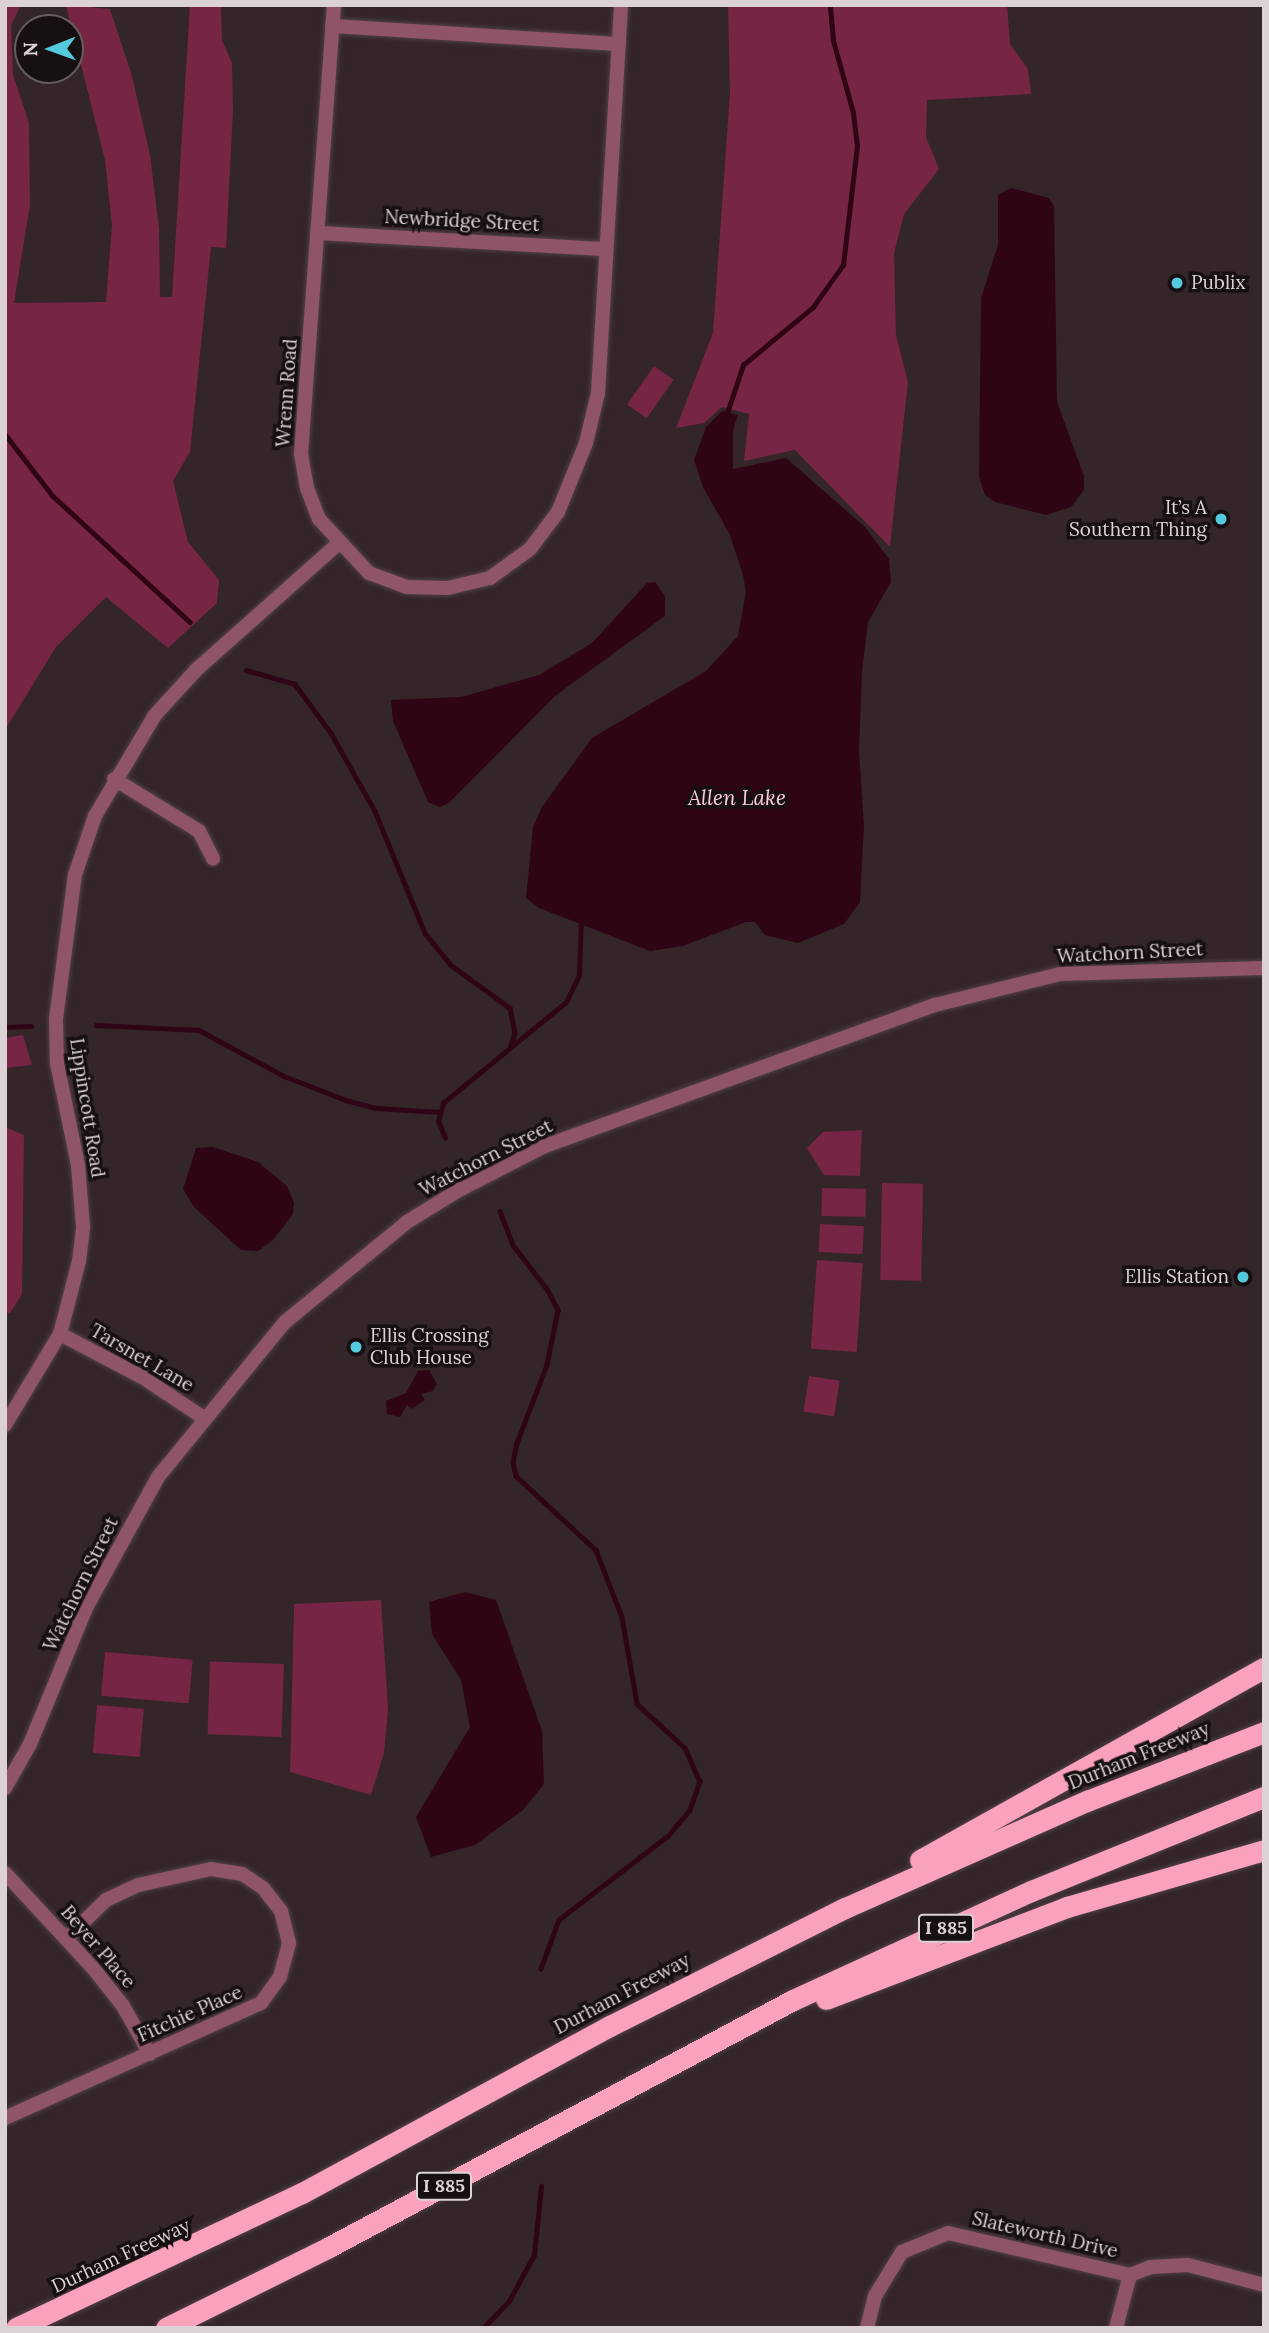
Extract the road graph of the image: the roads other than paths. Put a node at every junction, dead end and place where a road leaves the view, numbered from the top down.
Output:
1 (334, 5) edge
2 (621, 5) edge
3 (332, 26) junction
4 (618, 44) junction
5 (317, 233) junction
6 (605, 248) junction
7 (338, 544) junction
8 (114, 779) junction
9 (213, 859) dead end
10 (1264, 968) edge
11 (60, 1334) junction
12 (204, 1418) junction
13 (5, 1425) edge
14 (1264, 1668) edge
15 (1264, 1732) edge
16 (5, 1788) edge
17 (1264, 1797) edge
18 (1264, 1850) edge
19 (5, 1873) edge
20 (67, 1938) junction
21 (767, 1945) junction
22 (150, 2053) junction
23 (638, 2079) junction
24 (5, 2118) edge
25 (1130, 2275) junction
26 (1264, 2285) edge
27 (16, 2328) edge
28 (166, 2328) edge
29 (867, 2328) edge
30 (1116, 2328) edge

1 - 3 street, Wrenn Road
2 - 4 street, Wrenn Road
3 - 4 street
3 - 5 street, Wrenn Road
4 - 6 street, Wrenn Road
5 - 6 street, Newbridge Street
5 - 7 street, Wrenn Road
6 - 7 street, Wrenn Road
7 - 8 street, Lippincott Road
8 - 9 street
8 - 11 street, Lippincott Road
10 - 12 street, Watchorn Street
11 - 12 street, Tarsnet Lane
11 - 13 street, Lippincott Road
12 - 16 street, Watchorn Street
14 - 21 highway
15 - 21 highway, Durham Freeway
17 - 23 highway, I 885
18 - 23 highway
19 - 20 street, Beyer Place
20 - 22 street, Beyer Place
20 - 22 street, Fitchie Place
21 - 27 highway, Durham Freeway
22 - 24 street, Fitchie Place
23 - 28 highway, I 885
25 - 26 street
25 - 29 street, Slateworth Drive
25 - 30 street, Slateworth Drive

